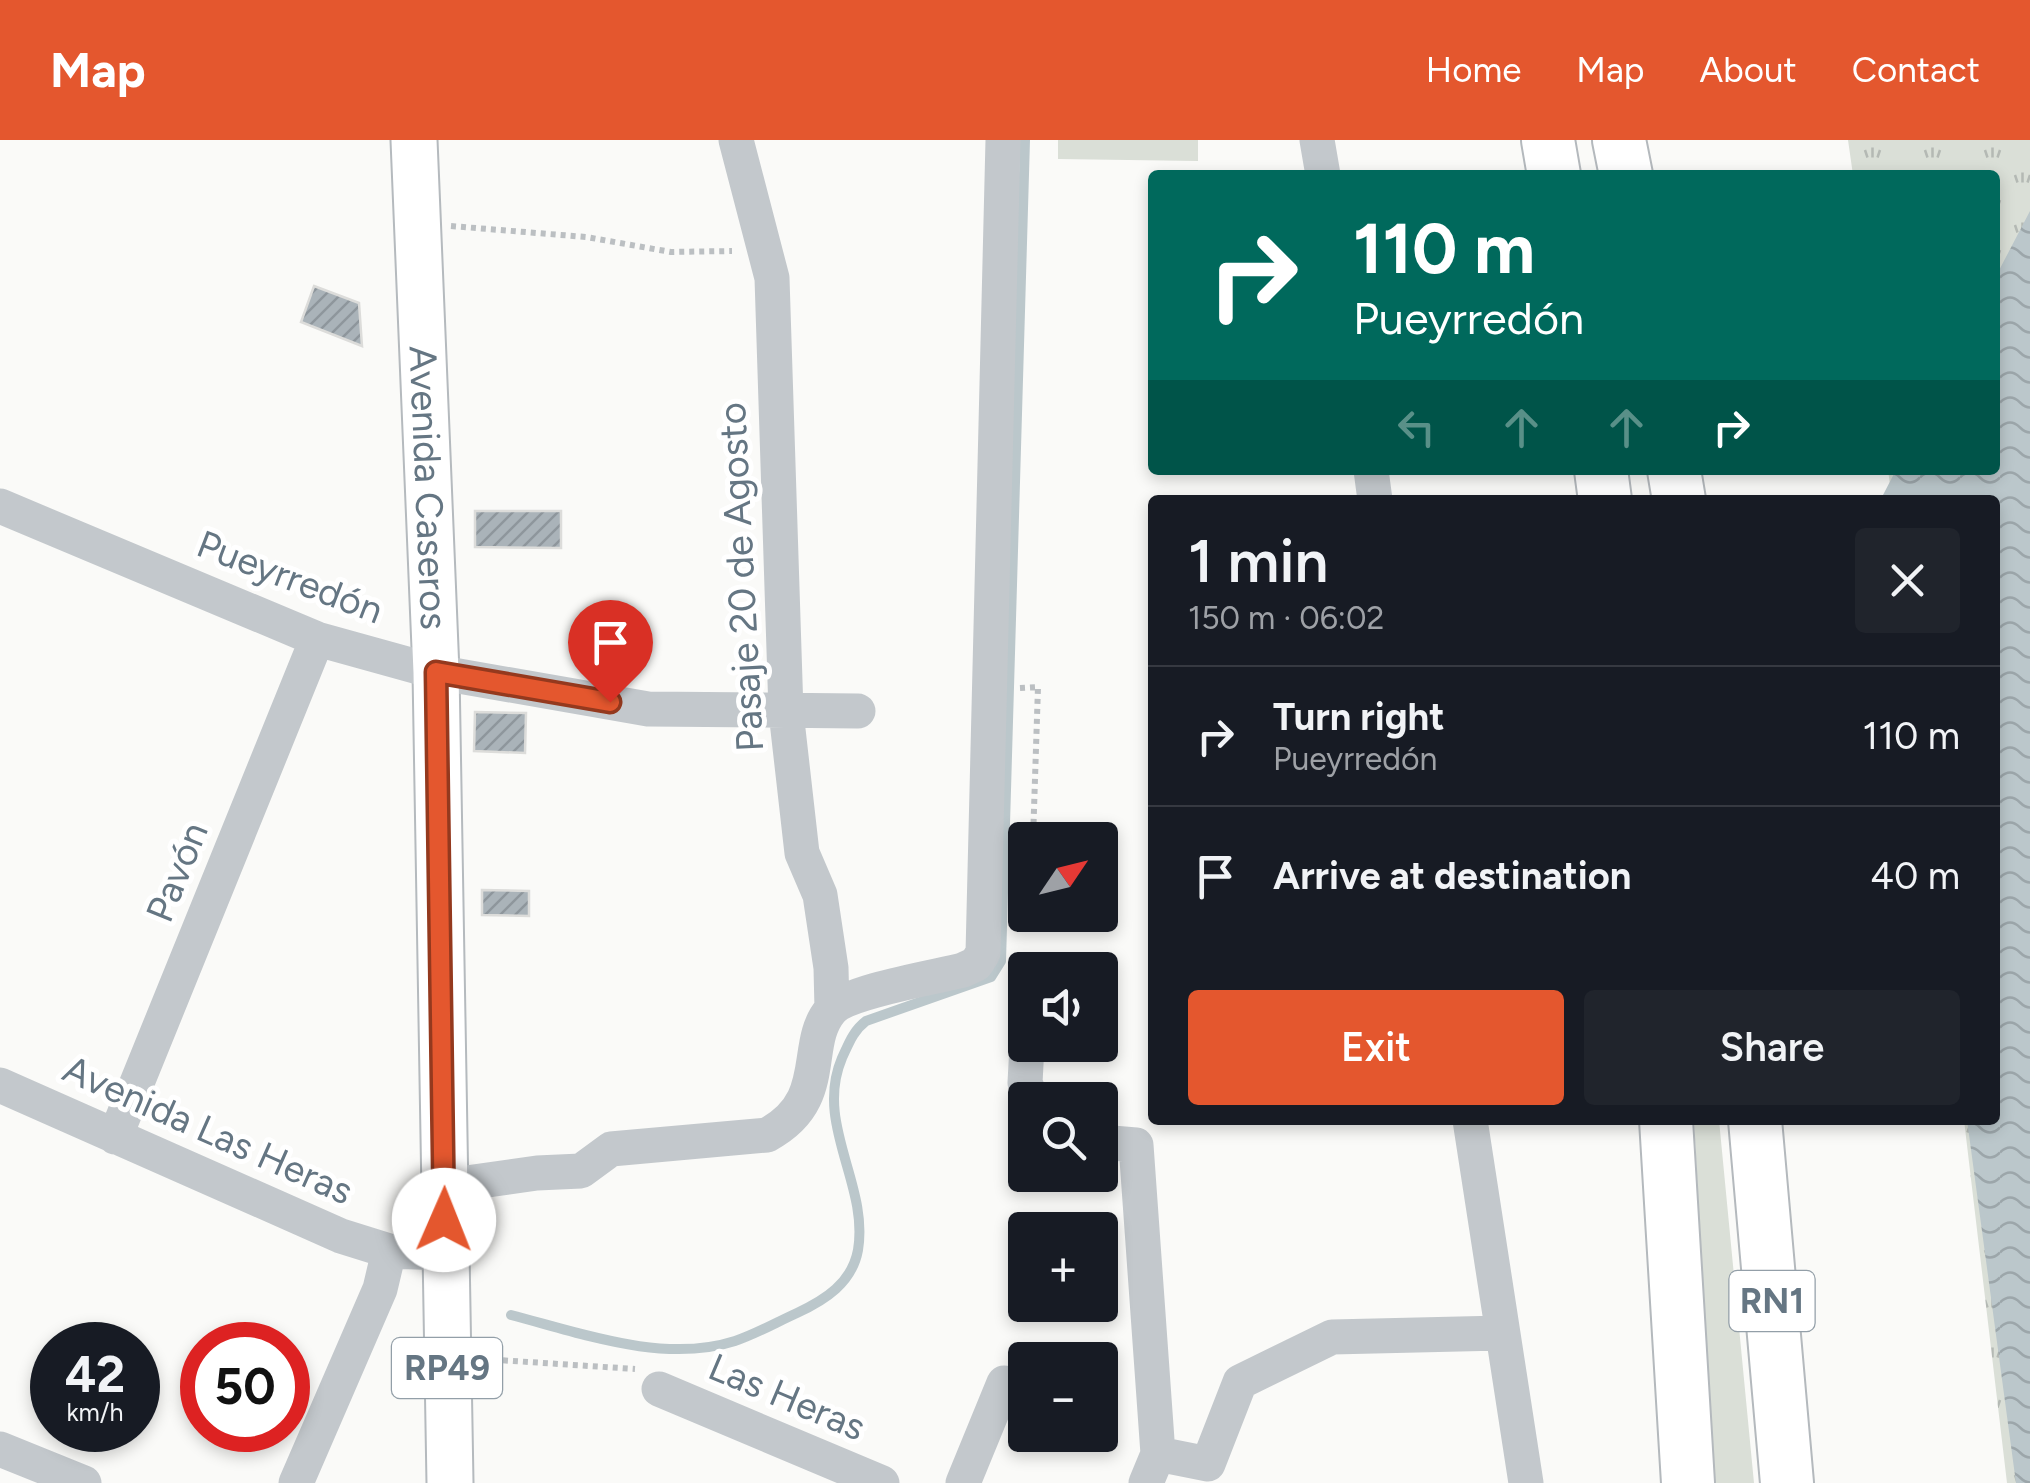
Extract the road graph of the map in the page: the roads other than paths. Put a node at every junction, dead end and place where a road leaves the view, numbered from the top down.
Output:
1 (414, 140) edge
2 (736, 140) edge
3 (1003, 140) edge
4 (1317, 140) edge
5 (1548, 140) edge
6 (1620, 140) edge
7 (1323, 170) edge
8 (1553, 170) edge
9 (1625, 170) edge
10 (0, 506) edge
11 (317, 640) junction
12 (436, 672) junction
13 (858, 711) dead end
14 (786, 712) junction
15 (832, 1009) junction
16 (0, 1086) edge
17 (1471, 1125) edge
18 (1666, 1125) edge
19 (1755, 1125) edge
20 (115, 1136) junction
21 (1118, 1144) edge
22 (446, 1186) junction
23 (390, 1251) junction
24 (443, 1253) junction
25 (1502, 1332) junction
26 (1004, 1383) dead end
27 (659, 1388) road end
28 (0, 1449) edge
29 (1152, 1469) edge
30 (84, 1483) edge
31 (296, 1483) edge
32 (450, 1483) edge
33 (882, 1483) edge
34 (963, 1483) edge
35 (1526, 1483) edge
36 (1688, 1483) edge
37 (1788, 1483) edge

1 - 12 main road, Avenida Caseros
2 - 14 street, Pasaje 20 de Agosto
3 - 15 street
4 - 7 street
5 - 8 highway
6 - 9 highway
10 - 11 street, Pueyrredón
11 - 12 street, Pueyrredón
11 - 20 street, Pavón
12 - 14 street, Pueyrredón
12 - 22 main road, Avenida Caseros
13 - 14 street, Pueyrredón
14 - 15 street, Pasaje 20 de Agosto
15 - 22 street
16 - 20 street, Avenida Las Heras
17 - 25 street
18 - 36 highway, RN1
19 - 37 highway, RN1
20 - 23 street, Avenida Las Heras
21 - 29 street
22 - 24 main road, Avenida Caseros
23 - 24 street, Avenida Las Heras
23 - 31 street
24 - 32 main road, RP49
25 - 29 street
25 - 35 street
26 - 34 street
27 - 33 street, Las Heras
28 - 30 street

